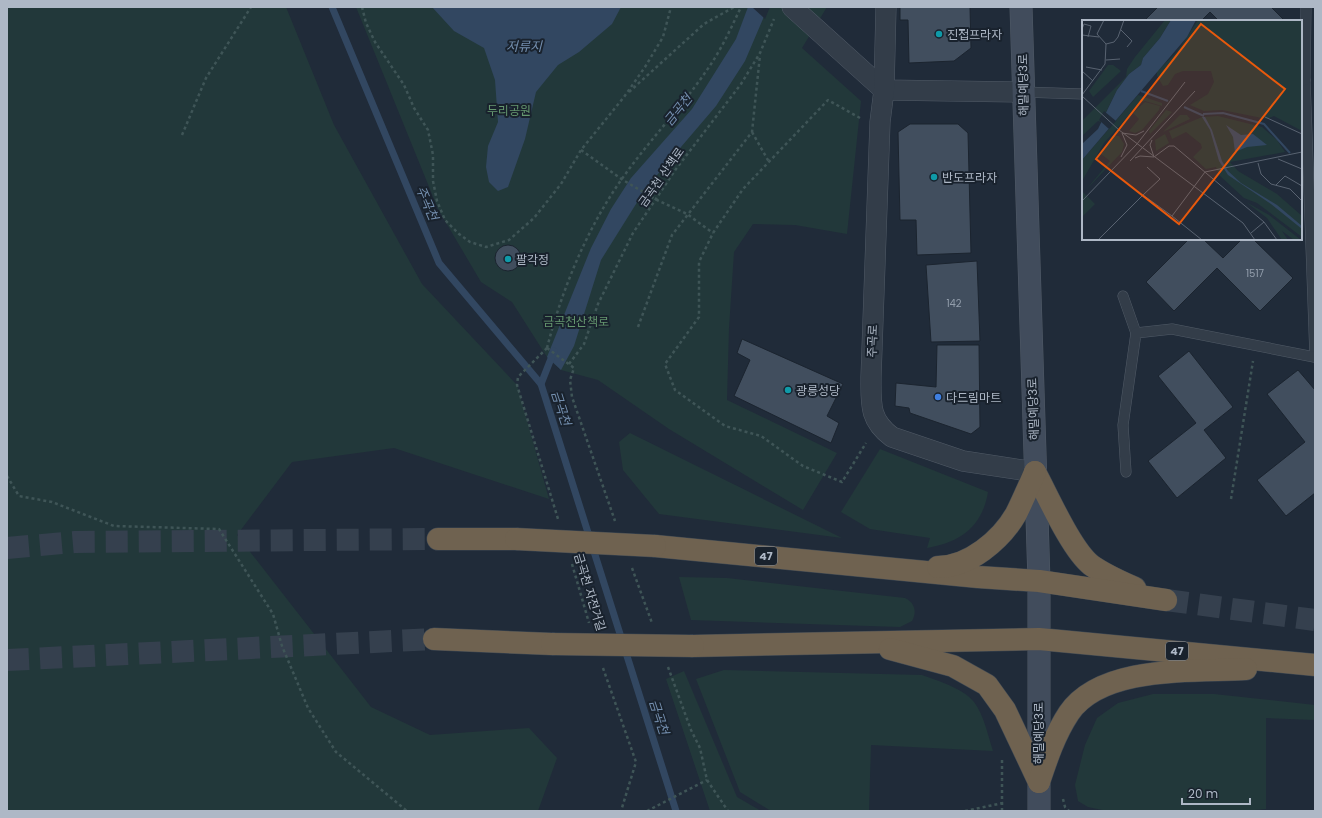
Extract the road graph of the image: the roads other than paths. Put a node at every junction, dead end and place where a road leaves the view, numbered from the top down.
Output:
1 (886, 7) edge
2 (1021, 7) edge
3 (1306, 7) edge
4 (784, 10) edge
5 (1303, 81) edge
6 (884, 90) junction
7 (1023, 92) junction
8 (1082, 94) edge
9 (1122, 296) dead end
10 (1136, 333) junction
11 (1314, 357) edge
12 (1035, 472) junction
13 (1126, 472) dead end
14 (438, 539) tunnel mouth
15 (877, 567) junction
16 (1039, 581) junction
17 (434, 639) tunnel mouth
18 (1039, 639) junction
19 (866, 642) junction
20 (1315, 666) edge
21 (1039, 782) junction
22 (1039, 811) edge

1 - 6 street, 주곡로
2 - 7 street, 해밀예당3로
3 - 5 lane
4 - 6 street
5 - 11 lane
6 - 7 street
6 - 12 street, 주곡로
7 - 8 lane
7 - 12 street, 해밀예당3로
9 - 10 lane
10 - 11 lane
10 - 13 lane
12 - 15 highway
12 - 16 street, 해밀예당3로
12 - 16 highway, 47
14 - 15 highway, 47, bridge
15 - 16 highway, 47
16 - 18 street, 해밀예당3로
17 - 19 highway, 47, bridge
18 - 19 highway, 47
18 - 20 highway, 47
18 - 21 street, 해밀예당3로
19 - 21 highway
20 - 21 highway
21 - 22 street, 해밀예당3로

